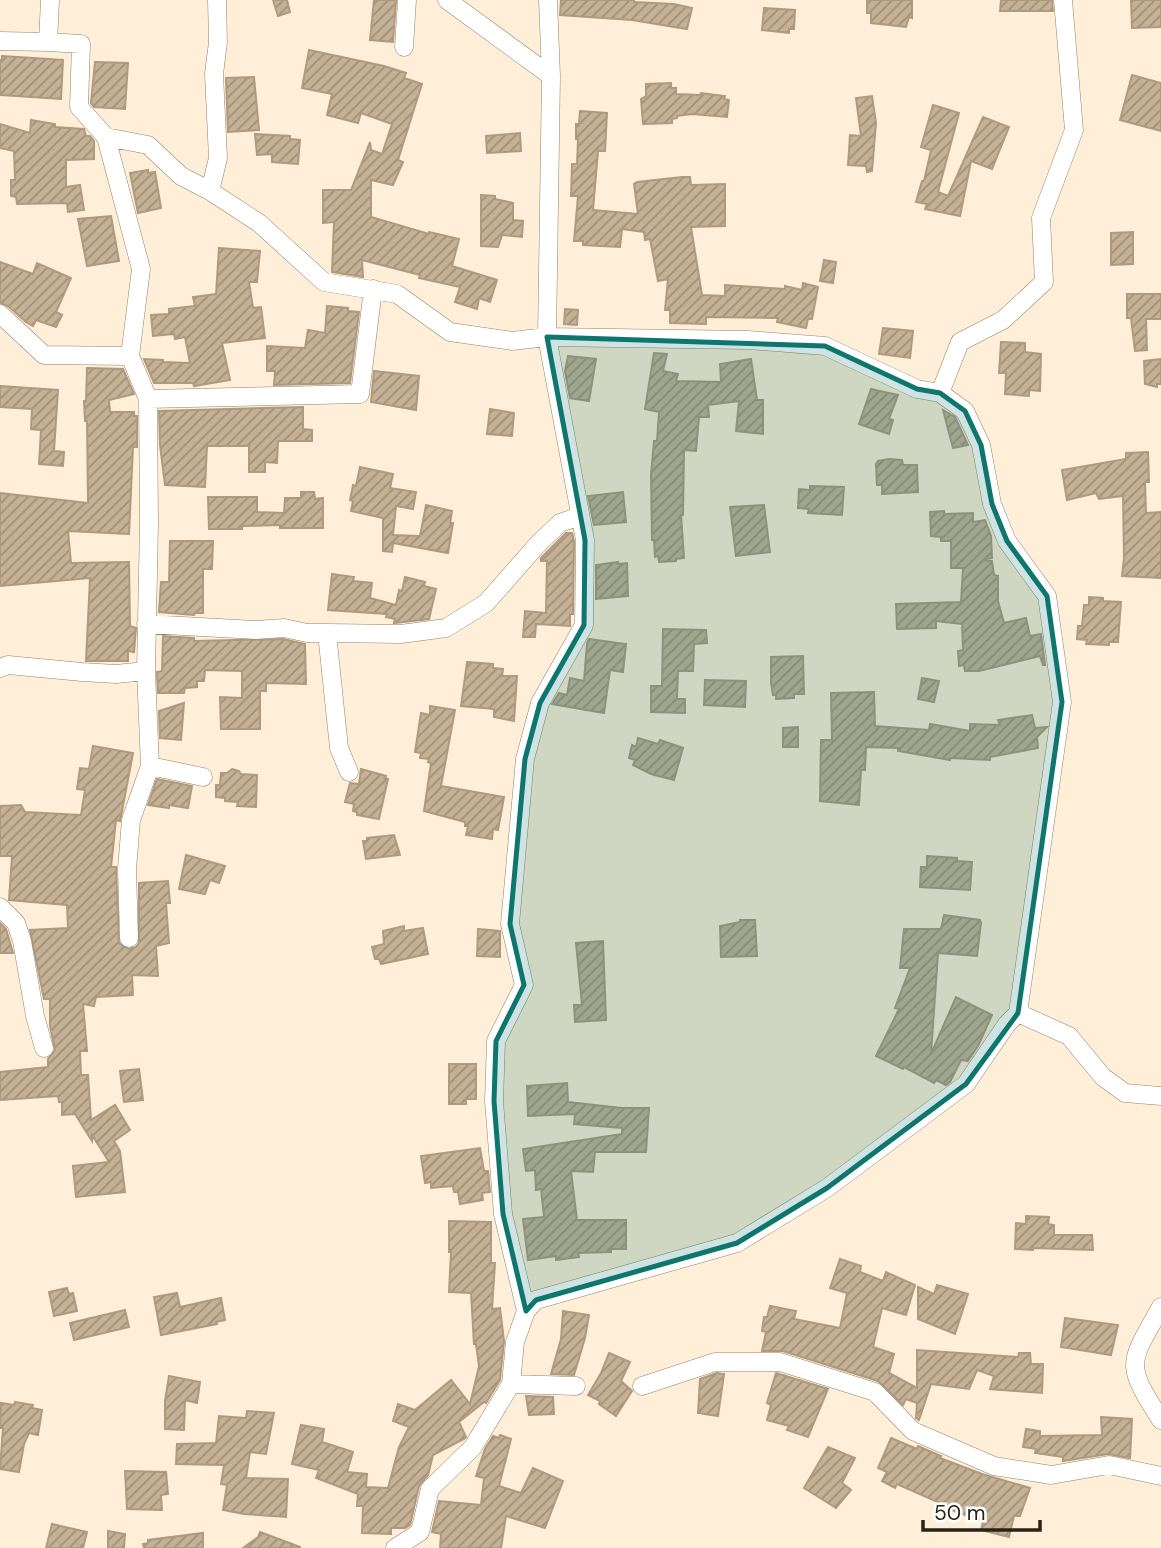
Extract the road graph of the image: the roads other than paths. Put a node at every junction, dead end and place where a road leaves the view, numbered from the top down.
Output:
1 (50, 0) edge
2 (216, 0) edge
3 (407, 0) edge
4 (447, 0) edge
5 (548, 0) edge
6 (1063, 0) edge
7 (0, 41) edge
8 (48, 42) junction
9 (404, 47) dead end
10 (551, 76) junction
11 (106, 137) junction
12 (210, 191) junction
13 (373, 289) junction
14 (0, 314) edge
15 (547, 337) junction
16 (130, 356) junction
17 (940, 393) junction
18 (148, 399) junction
19 (580, 516) junction
20 (146, 624) junction
21 (327, 633) junction
22 (0, 668) edge
23 (146, 671) junction
24 (150, 766) junction
25 (349, 772) dead end
26 (203, 777) dead end
27 (0, 907) edge
28 (129, 938) dead end
29 (1018, 1013) junction
30 (44, 1048) dead end
31 (1161, 1096) edge
32 (1161, 1307) edge
33 (526, 1311) junction
34 (511, 1384) junction
35 (576, 1386) dead end
36 (642, 1386) dead end
37 (1161, 1420) edge
38 (1161, 1476) edge
39 (395, 1548) edge

1 - 8 street
2 - 12 street
3 - 9 street
4 - 10 street
5 - 10 street
6 - 17 street
7 - 8 street
8 - 11 street
10 - 15 street
11 - 12 street
11 - 16 street
12 - 13 street
13 - 15 street
13 - 18 street
14 - 16 street
15 - 17 street
15 - 19 street
16 - 18 street
17 - 29 street
18 - 20 street
19 - 21 street
19 - 33 street
20 - 21 street
20 - 23 street
21 - 25 street
22 - 23 street
23 - 24 street
24 - 26 street
24 - 28 street
27 - 30 street
29 - 31 street
29 - 33 street
32 - 37 street
33 - 34 street
34 - 35 street
34 - 39 street
36 - 38 street

